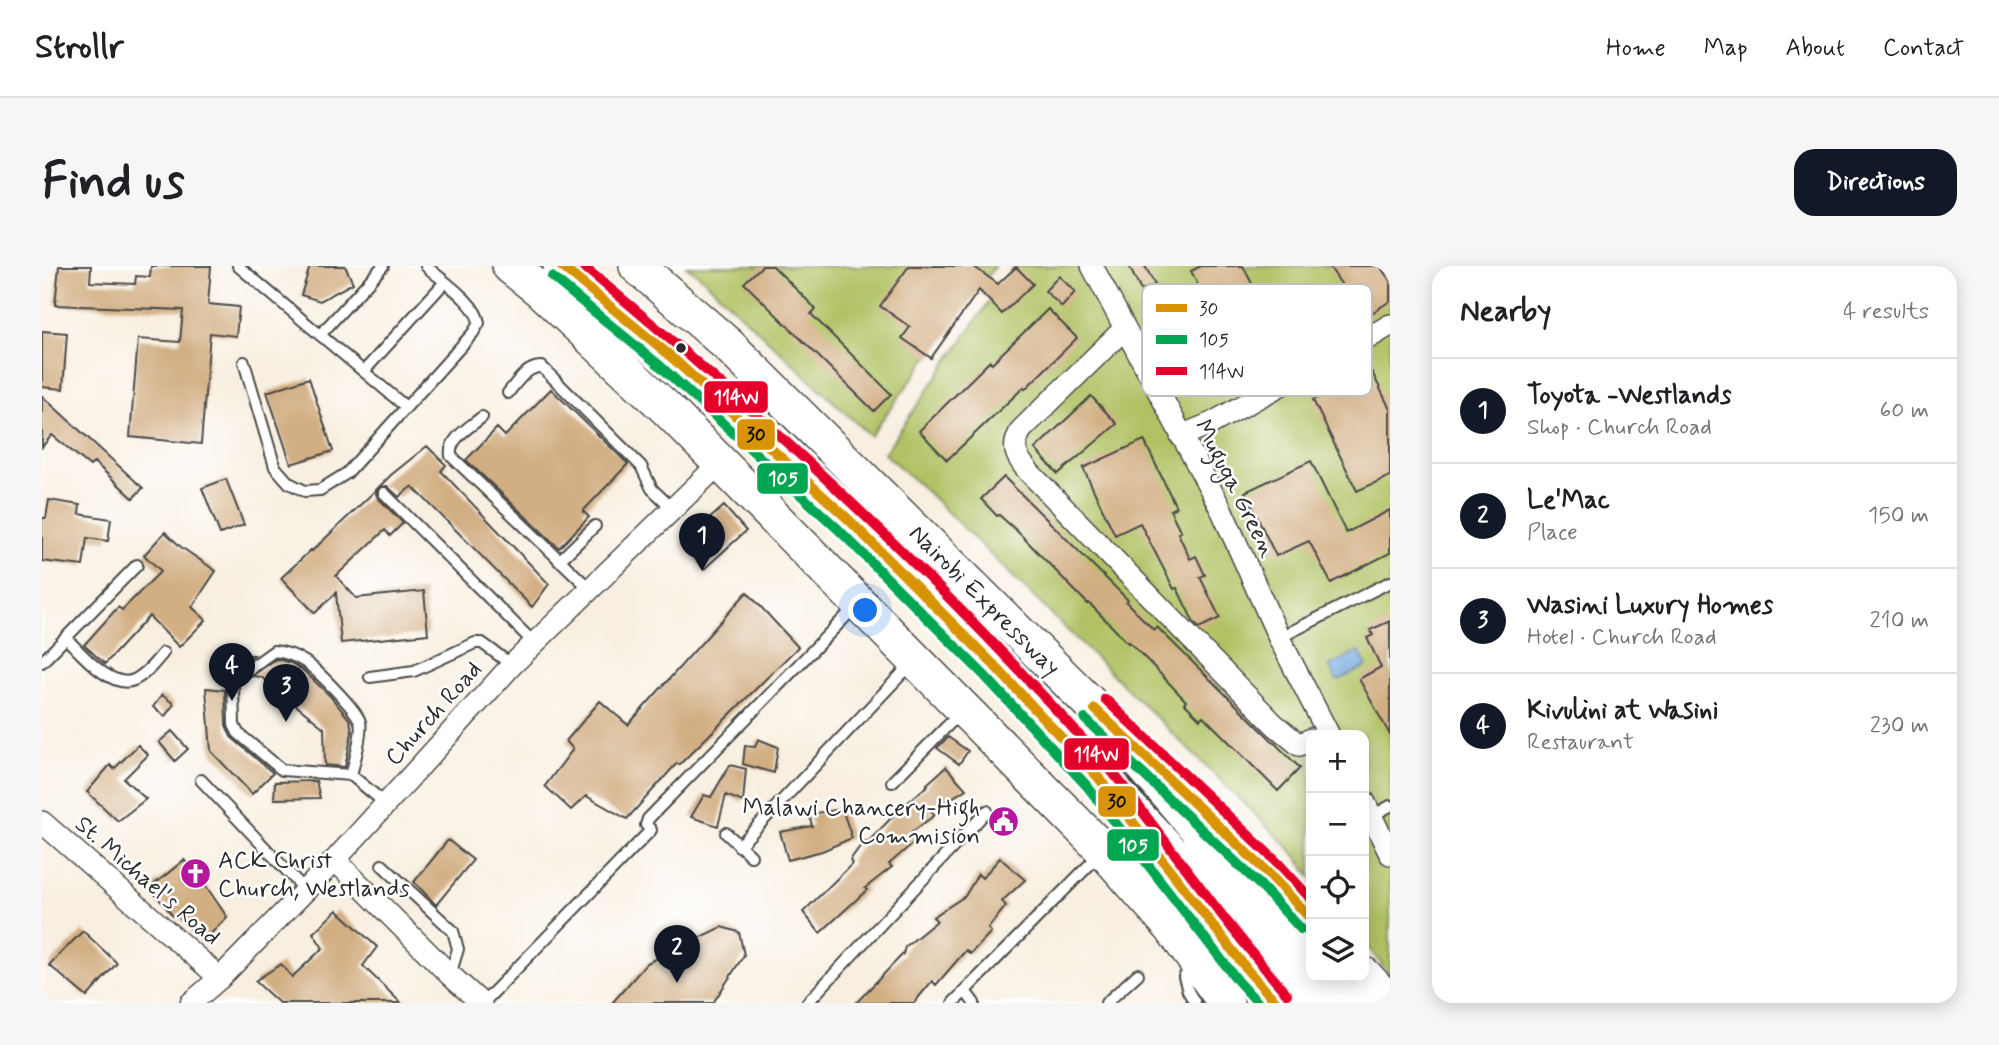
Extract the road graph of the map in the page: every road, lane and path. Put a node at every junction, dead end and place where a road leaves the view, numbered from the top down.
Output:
1 (238, 266) edge
2 (383, 266) edge
3 (426, 266) edge
4 (510, 266) edge
5 (561, 266) edge
6 (637, 266) edge
7 (1092, 266) edge
8 (444, 283) junction
9 (1390, 325) edge
10 (1124, 329) junction
11 (320, 335) junction
12 (1372, 336) edge
13 (244, 362) dead end
14 (1142, 363) edge
15 (364, 371) junction
16 (508, 393) dead end
17 (1160, 396) edge
18 (1261, 396) edge
19 (406, 407) junction
20 (482, 417) dead end
21 (1181, 436) junction
22 (719, 464) junction
23 (384, 493) dead end
24 (673, 509) junction
25 (594, 526) dead end
26 (559, 561) junction
27 (136, 565) dead end
28 (1390, 582) edge
29 (591, 590) junction
30 (859, 602) junction
31 (66, 638) junction
32 (1279, 638) junction
33 (534, 643) junction
34 (163, 653) dead end
35 (915, 659) junction
36 (42, 662) edge
37 (512, 665) junction
38 (370, 677) dead end
39 (964, 709) junction
40 (1106, 720) junction
41 (1320, 730) edge
42 (1306, 742) edge
43 (351, 775) junction
44 (1098, 777) junction
45 (201, 779) dead end
46 (892, 782) dead end
47 (386, 804) junction
48 (1375, 808) edge
49 (987, 811) dead end
50 (42, 822) edge
51 (726, 833) dead end
52 (739, 846) junction
53 (1103, 850) junction
54 (1390, 853) edge
55 (751, 856) dead end
56 (335, 860) junction
57 (382, 865) dead end
58 (305, 890) junction
59 (1306, 914) edge
60 (1306, 952) edge
61 (1197, 963) junction
62 (1138, 974) dead end
63 (450, 975) junction
64 (219, 978) junction
65 (1369, 980) edge
66 (1336, 982) edge
67 (965, 991) junction
68 (191, 1003) edge
69 (482, 1003) edge
70 (807, 1003) edge
71 (953, 1003) edge
72 (974, 1003) edge
73 (1106, 1003) edge
74 (1195, 1003) edge
75 (1226, 1003) edge
76 (1277, 1003) edge
77 (1312, 1003) edge
78 (1356, 1003) edge
79 (1390, 1003) edge

1 - 11 lane
2 - 11 lane
3 - 8 lane
4 - 22 highway
5 - 44 highway, Nairobi Expressway
6 - 40 highway, Nairobi Expressway
7 - 10 street, Muguga Green
8 - 15 lane
8 - 19 lane
9 - 12 street
10 - 14 street, Muguga Green
10 - 42 street
11 - 15 lane
13 - 19 lane
15 - 19 lane
16 - 24 lane
17 - 21 street, Muguga Green
18 - 21 street
20 - 26 lane
21 - 32 street, Muguga Green
22 - 24 street, Church Road
22 - 30 highway
23 - 33 lane
24 - 29 street, Church Road
25 - 26 lane
26 - 29 lane
27 - 31 lane
28 - 32 lane
29 - 33 street, Church Road
30 - 35 highway
30 - 69 lane
31 - 34 lane
31 - 36 lane
32 - 41 street, Muguga Green
33 - 37 street, Church Road
35 - 39 highway
35 - 52 lane
37 - 38 lane
37 - 47 street, Church Road
39 - 46 lane
39 - 53 highway
40 - 59 highway
40 - 60 highway, Nairobi Expressway
43 - 43 lane
43 - 47 lane
44 - 76 highway
44 - 77 highway, Nairobi Expressway
45 - 58 lane
47 - 56 street, Church Road
48 - 54 street
49 - 70 lane
50 - 64 street, St. Michael's Road
51 - 52 lane
52 - 55 lane
53 - 61 highway
53 - 67 lane
56 - 58 street, Church Road
56 - 63 street
57 - 63 lane
58 - 64 street, Church Road
61 - 74 lane
61 - 75 highway
62 - 73 lane
63 - 69 street
64 - 68 street, Church Road
65 - 79 highway
66 - 78 highway
67 - 71 lane
67 - 72 lane

